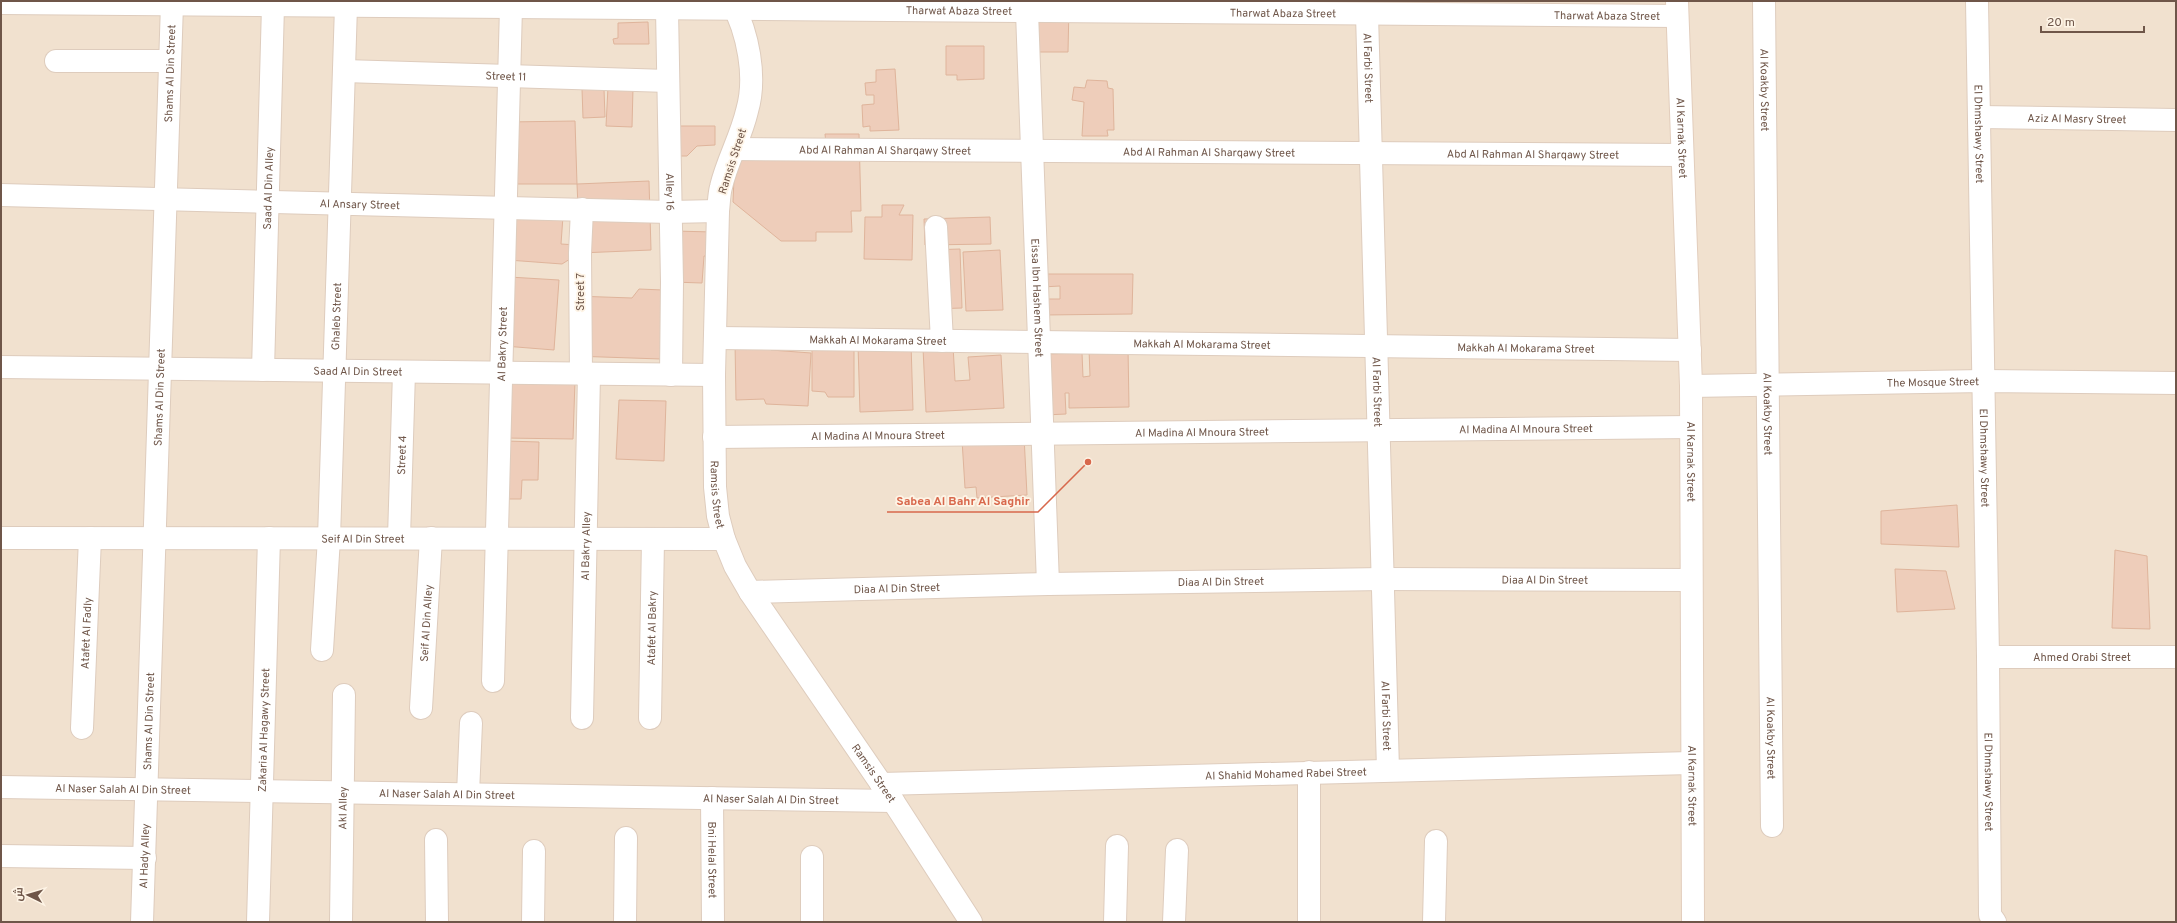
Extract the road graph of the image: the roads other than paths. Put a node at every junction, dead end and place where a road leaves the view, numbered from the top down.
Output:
1 (1764, 1) edge
2 (1977, 1) edge
3 (1, 3) edge
4 (172, 4) junction
5 (734, 5) edge
6 (273, 6) junction
7 (346, 6) junction
8 (512, 7) junction
9 (667, 8) junction
10 (1677, 9) edge
11 (1027, 12) junction
12 (1367, 14) junction
13 (56, 61) dead end
14 (170, 61) junction
15 (344, 71) junction
16 (510, 76) junction
17 (668, 81) junction
18 (1979, 117) junction
19 (2176, 120) edge
20 (735, 149) junction
21 (1032, 151) junction
22 (1371, 154) junction
23 (1682, 155) junction
24 (1, 195) edge
25 (166, 199) junction
26 (268, 202) junction
27 (340, 204) junction
28 (507, 208) junction
29 (582, 209) junction
30 (718, 211) junction
31 (670, 212) junction
32 (936, 226) dead end
33 (715, 338) junction
34 (942, 341) junction
35 (1040, 342) junction
36 (1376, 346) junction
37 (1690, 350) junction
38 (1, 367) edge
39 (160, 368) junction
40 (263, 370) junction
41 (334, 371) junction
42 (404, 372) junction
43 (502, 373) junction
44 (585, 374) junction
45 (671, 375) junction
46 (714, 376) junction
47 (1983, 381) junction
48 (2176, 383) edge
49 (1691, 386) junction
50 (1767, 386) junction
51 (1691, 427) junction
52 (1379, 430) junction
53 (1042, 433) junction
54 (714, 437) junction
55 (1, 538) edge
56 (90, 538) junction
57 (155, 538) junction
58 (269, 538) junction
59 (329, 538) junction
60 (398, 538) junction
61 (431, 538) junction
62 (585, 538) junction
63 (498, 539) junction
64 (653, 539) junction
65 (724, 539) junction
66 (1383, 579) junction
67 (1691, 580) junction
68 (1048, 584) junction
69 (750, 592) junction
70 (322, 650) dead end
71 (2176, 656) edge
72 (1988, 657) junction
73 (493, 681) dead end
74 (344, 695) dead end
75 (422, 708) dead end
76 (582, 718) dead end
77 (650, 718) dead end
78 (471, 723) dead end
79 (82, 728) dead end
80 (1691, 763) junction
81 (1388, 770) junction
82 (1309, 772) junction
83 (881, 784) junction
84 (1, 787) edge
85 (147, 789) junction
86 (262, 791) junction
87 (342, 793) junction
88 (468, 794) junction
89 (712, 798) junction
90 (893, 801) junction
91 (1772, 826) dead end
92 (626, 838) dead end
93 (436, 840) dead end
94 (1436, 841) dead end
95 (1117, 846) dead end
96 (1177, 850) dead end
97 (534, 851) dead end
98 (1, 856) edge
99 (812, 857) dead end
100 (145, 858) junction
101 (1993, 918) edge
102 (142, 922) edge
103 (258, 922) edge
104 (341, 922) edge
105 (437, 922) edge
106 (533, 922) edge
107 (625, 922) edge
108 (713, 922) edge
109 (812, 922) edge
110 (971, 922) edge
111 (1114, 922) edge
112 (1174, 922) edge
113 (1309, 922) edge
114 (1434, 922) edge
115 (1693, 922) edge

1 - 50 street, Al Koakby Street
2 - 18 street, El Dhmshawy Street
3 - 4 street, Tharwat Abaza Street
4 - 6 street, Tharwat Abaza Street
4 - 14 street, Shams Al Din Street
5 - 9 street, Tharwat Abaza Street
5 - 11 street, Tharwat Abaza Street
5 - 20 street, Ramsis Street
6 - 7 street, Tharwat Abaza Street
6 - 26 street, Saad Al Din Alley
7 - 8 street, Tharwat Abaza Street
7 - 15 street, Ghaleb Street
8 - 9 street, Tharwat Abaza Street
8 - 16 street, Al Bakry Street
9 - 17 street, Alley 16
10 - 12 street, Tharwat Abaza Street
10 - 23 street, Al Karnak Street
11 - 12 street, Tharwat Abaza Street
11 - 21 street, Eissa Ibn Hashem Street
12 - 22 street, Al Farbi Street
13 - 14 street
14 - 25 street, Shams Al Din Street
15 - 16 street, Street 11
15 - 27 street, Ghaleb Street
16 - 17 street, Street 11
16 - 28 street, Al Bakry Street
17 - 31 street, Alley 16
18 - 19 street, Aziz Al Masry Street
18 - 47 street, El Dhmshawy Street
20 - 21 street, Abd Al Rahman Al Sharqawy Street
20 - 30 street, Ramsis Street
21 - 22 street, Abd Al Rahman Al Sharqawy Street
21 - 35 street, Eissa Ibn Hashem Street
22 - 23 street, Abd Al Rahman Al Sharqawy Street
22 - 36 street, Al Farbi Street
23 - 37 street, Al Karnak Street
24 - 25 street, Al Ansary Street
25 - 26 street, Al Ansary Street
25 - 39 street, Shams Al Din Street
26 - 27 street, Al Ansary Street
26 - 40 street, Saad Al Din Alley
27 - 28 street, Al Ansary Street
27 - 41 street, Ghaleb Street
28 - 29 street, Al Ansary Street
28 - 43 street, Al Bakry Street
29 - 31 street, Al Ansary Street
29 - 44 street, Street 7
30 - 31 street, Al Ansary Street
30 - 33 street, Ramsis Street
31 - 45 street, Alley 16
32 - 34 street
33 - 34 street, Makkah Al Mokarama Street
33 - 46 street, Ramsis Street
34 - 35 street, Makkah Al Mokarama Street
35 - 36 street, Makkah Al Mokarama Street
35 - 53 street, Eissa Ibn Hashem Street
36 - 37 street, Makkah Al Mokarama Street
36 - 52 street, Al Farbi Street
37 - 49 street, Al Karnak Street
38 - 39 street, Saad Al Din Street
39 - 40 street, Saad Al Din Street
39 - 57 street, Shams Al Din Street
40 - 41 street, Saad Al Din Street
41 - 42 street, Saad Al Din Street
41 - 59 street, Ghaleb Street
42 - 43 street, Saad Al Din Street
42 - 60 street, Street 4
43 - 44 street, Saad Al Din Street
43 - 63 street, Al Bakry Street
44 - 45 street, Saad Al Din Street
44 - 62 street, Al Bakry Alley
45 - 46 street, Saad Al Din Street
46 - 54 street, Ramsis Street
47 - 48 street, The Mosque Street
47 - 50 street, The Mosque Street
47 - 72 street, El Dhmshawy Street
49 - 50 street, The Mosque Street
49 - 51 street, Al Karnak Street
50 - 91 street, Al Koakby Street
51 - 52 street, Al Madina Al Mnoura Street
51 - 67 street, Al Karnak Street
52 - 53 street, Al Madina Al Mnoura Street
52 - 66 street, Al Farbi Street
53 - 54 street, Al Madina Al Mnoura Street
53 - 68 street, Eissa Ibn Hashem Street
54 - 65 street, Ramsis Street
55 - 56 street, Seif Al Din Street
56 - 57 street, Seif Al Din Street
56 - 79 street, Atafet Al Fadly
57 - 58 street, Seif Al Din Street
57 - 85 street, Shams Al Din Street
58 - 59 street, Seif Al Din Street
58 - 86 street, Zakaria Al Hagawy Street
59 - 60 street, Seif Al Din Street
59 - 70 street, Ghaleb Street
60 - 61 street, Seif Al Din Street
61 - 63 street, Seif Al Din Street
61 - 75 street, Seif Al Din Alley
62 - 63 street, Seif Al Din Street
62 - 64 street, Seif Al Din Street
62 - 76 street, Al Bakry Alley
63 - 73 street, Al Bakry Street
64 - 65 street, Seif Al Din Street
64 - 77 street, Atafet Al Bakry
65 - 69 street, Ramsis Street
66 - 67 street, Diaa Al Din Street
66 - 68 street, Diaa Al Din Street
66 - 81 street, Al Farbi Street
67 - 80 street, Al Karnak Street
68 - 69 street, Diaa Al Din Street
69 - 83 street, Ramsis Street
71 - 72 street, Ahmed Orabi Street
72 - 101 street, El Dhmshawy Street
74 - 87 street, Akl Alley
78 - 88 street
80 - 81 street, Al Shahid Mohamed Rabei Street
80 - 115 street, Al Karnak Street
81 - 82 street, Al Shahid Mohamed Rabei Street
82 - 83 street, Al Shahid Mohamed Rabei Street
82 - 113 street
83 - 90 street, Ramsis Street
84 - 85 street, Al Naser Salah Al Din Street
85 - 86 street, Al Naser Salah Al Din Street
85 - 100 street, Al Hady Alley
86 - 87 street, Al Naser Salah Al Din Street
86 - 103 street, Zakaria Al Hagawy Street
87 - 88 street, Al Naser Salah Al Din Street
87 - 104 street, Akl Alley
88 - 89 street, Al Naser Salah Al Din Street
89 - 90 street, Al Naser Salah Al Din Street
89 - 108 street, Bni Helal Street
90 - 110 street, Ramsis Street
92 - 107 street
93 - 105 street
94 - 114 street
95 - 111 street
96 - 112 street
97 - 106 street
98 - 100 street
99 - 109 street
100 - 102 street, Al Hady Alley

